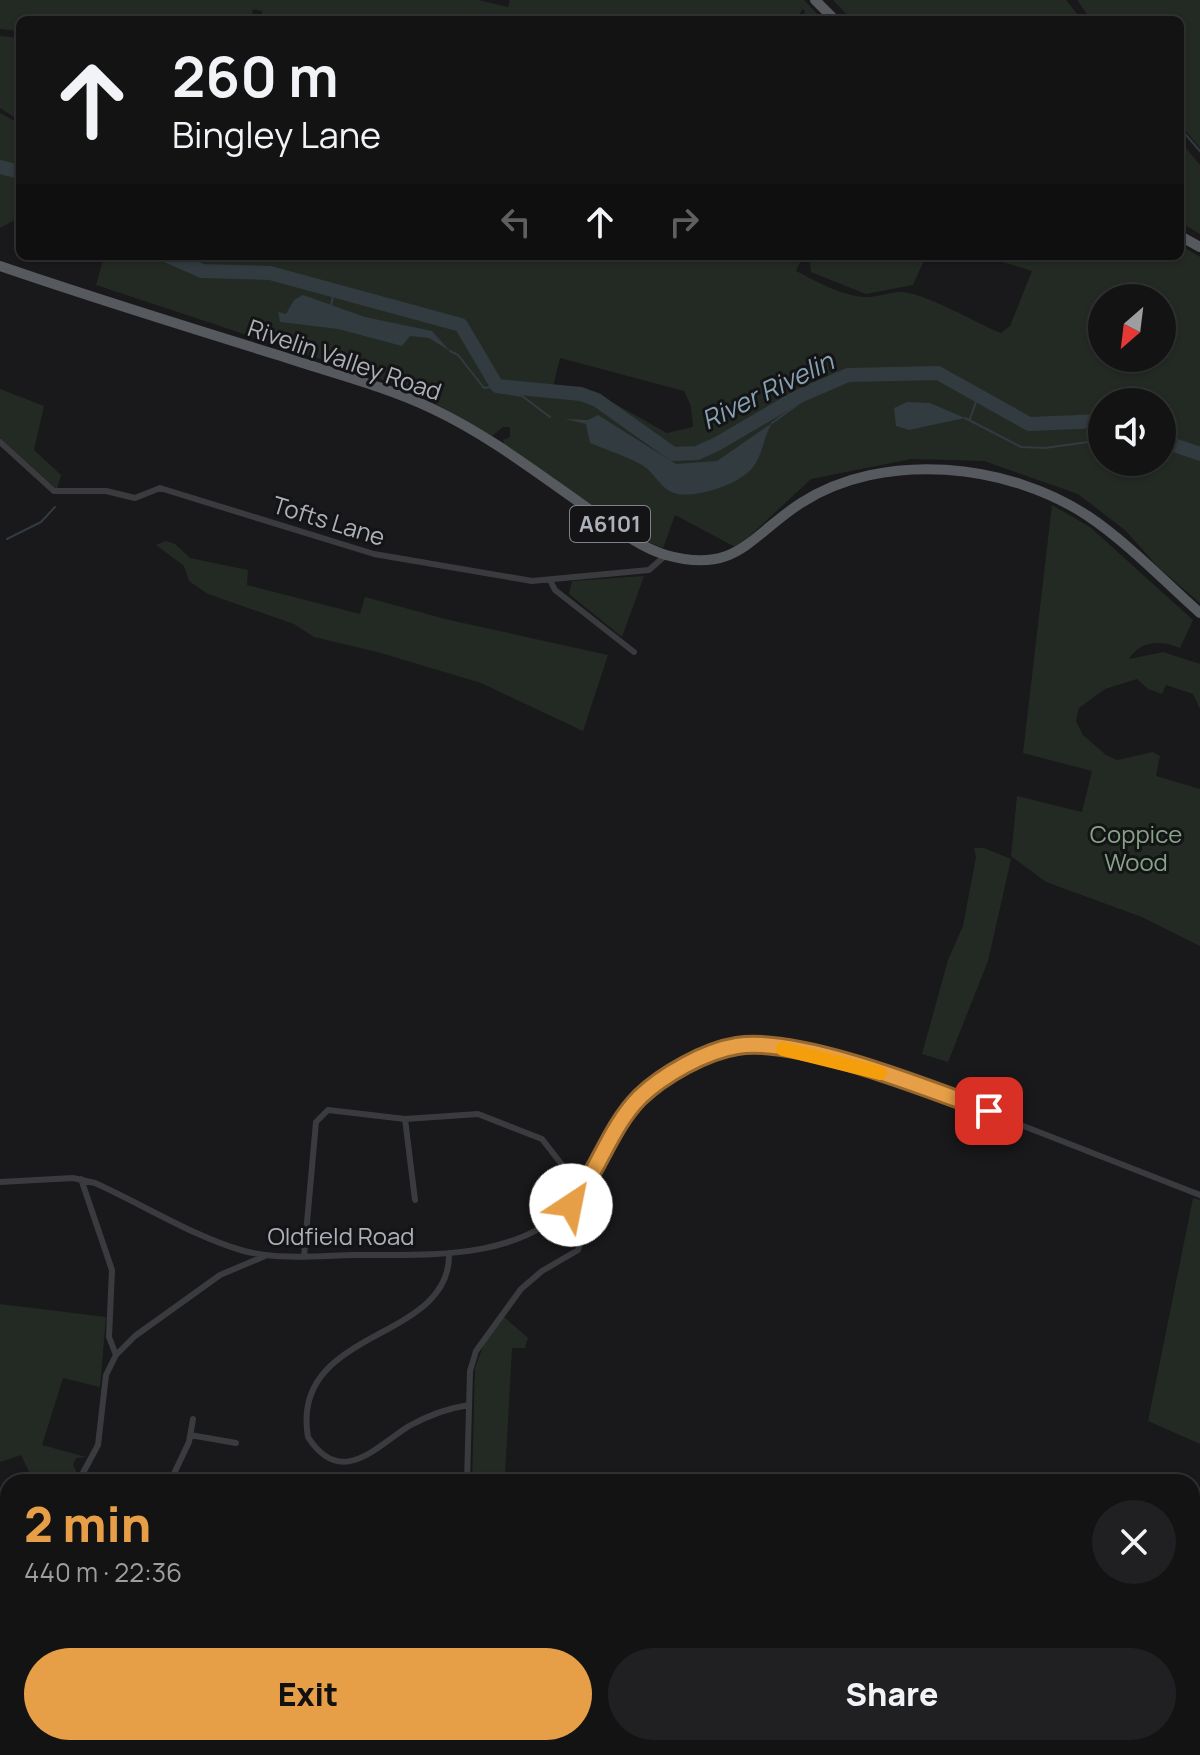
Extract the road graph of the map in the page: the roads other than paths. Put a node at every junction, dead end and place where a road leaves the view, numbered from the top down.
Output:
1 (815, 0) edge
2 (831, 16) edge
3 (0, 266) edge
4 (0, 442) edge
5 (666, 555) junction
6 (550, 580) junction
7 (1200, 613) edge
8 (634, 652) dead end
9 (405, 1119) junction
10 (81, 1179) junction
11 (414, 1181) junction
12 (0, 1182) edge
13 (404, 1182) dead end
14 (583, 1191) junction
15 (1200, 1195) edge
16 (415, 1200) dead end
17 (449, 1253) junction
18 (265, 1256) junction
19 (304, 1256) junction
20 (116, 1355) junction
21 (469, 1405) junction
22 (193, 1419) dead end
23 (190, 1435) junction
24 (236, 1443) dead end
25 (83, 1474) edge
26 (173, 1474) edge
27 (467, 1474) edge

1 - 2 main road
3 - 5 main road, Rivelin Valley Road / A6101
4 - 6 street, Tofts Lane
5 - 6 street, Tofts Lane
5 - 7 main road, Rivelin Valley Road / A6101
6 - 8 street
9 - 11 street
9 - 14 street
9 - 19 street
10 - 12 street, Oldfield Road
10 - 18 street, Oldfield Road
10 - 20 street
11 - 13 street
11 - 16 street
14 - 15 street
14 - 17 street, Oldfield Road
14 - 21 street
17 - 19 street, Oldfield Road
17 - 21 street
18 - 19 street, Oldfield Road
18 - 20 street
20 - 25 street
21 - 27 street
22 - 23 street
23 - 24 street
23 - 26 street

